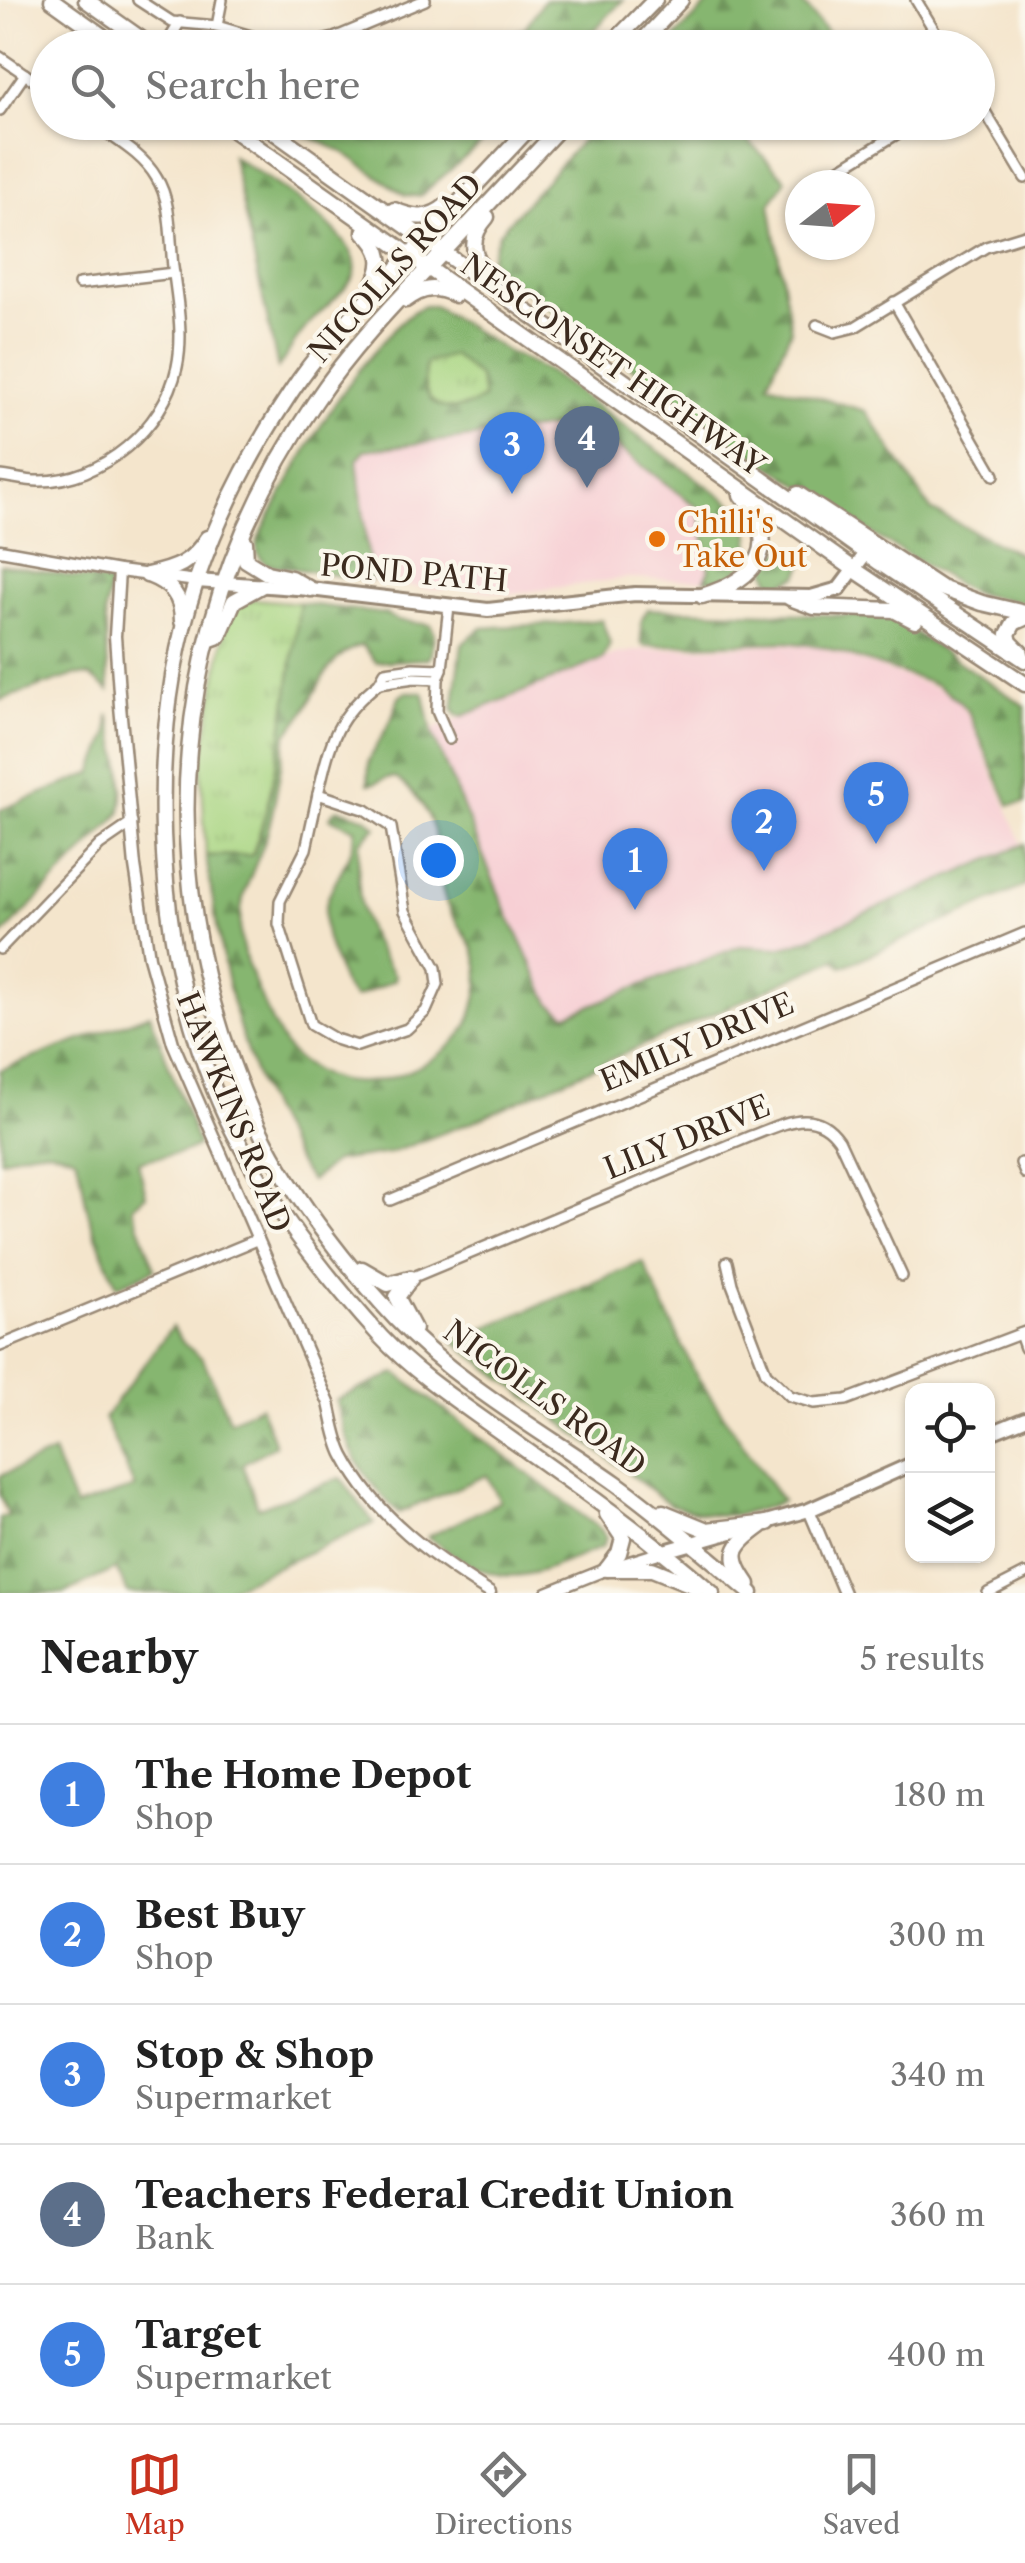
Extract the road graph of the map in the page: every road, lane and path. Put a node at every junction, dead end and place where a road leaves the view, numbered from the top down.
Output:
1 (52, 0) edge
2 (86, 0) edge
3 (138, 0) edge
4 (222, 0) edge
5 (424, 0) edge
6 (655, 0) edge
7 (681, 0) edge
8 (916, 0) edge
9 (180, 22) junction
10 (217, 26) junction
11 (94, 30) edge
12 (128, 30) edge
13 (175, 30) edge
14 (231, 30) edge
15 (353, 30) edge
16 (626, 30) edge
17 (653, 30) edge
18 (935, 30) edge
19 (0, 57) edge
20 (24, 74) junction
21 (30, 78) edge
22 (0, 110) edge
23 (995, 128) edge
24 (117, 140) edge
25 (247, 140) edge
26 (285, 140) edge
27 (518, 140) edge
28 (548, 140) edge
29 (887, 140) edge
30 (838, 170) edge
31 (484, 177) junction
32 (513, 178) junction
33 (1025, 178) edge
34 (327, 197) junction
35 (370, 200) junction
36 (1025, 235) edge
37 (426, 238) junction
38 (444, 252) junction
39 (409, 256) junction
40 (428, 269) junction
41 (174, 273) junction
42 (79, 284) dead end
43 (894, 302) junction
44 (362, 306) junction
45 (486, 310) junction
46 (543, 322) junction
47 (374, 325) junction
48 (817, 325) dead end
49 (662, 406) junction
50 (994, 475) dead end
51 (0, 476) edge
52 (727, 479) junction
53 (228, 505) junction
54 (252, 514) junction
55 (0, 550) edge
56 (866, 553) junction
57 (855, 570) junction
58 (119, 571) junction
59 (147, 575) junction
60 (197, 581) junction
61 (222, 582) junction
62 (261, 586) junction
63 (310, 588) junction
64 (702, 596) junction
65 (790, 598) junction
66 (449, 606) junction
67 (1025, 615) edge
68 (208, 640) junction
69 (958, 640) junction
70 (182, 643) junction
71 (1025, 658) edge
72 (394, 670) junction
73 (440, 674) junction
74 (396, 682) junction
75 (378, 683) junction
76 (1025, 684) edge
77 (449, 739) dead end
78 (318, 794) junction
79 (132, 823) junction
80 (1025, 933) edge
81 (0, 949) edge
82 (390, 1200) dead end
83 (256, 1240) junction
84 (346, 1258) junction
85 (727, 1262) dead end
86 (902, 1276) dead end
87 (411, 1278) junction
88 (1022, 1333) edge
89 (422, 1342) junction
90 (0, 1346) edge
91 (1025, 1348) edge
92 (1025, 1418) edge
93 (995, 1431) edge
94 (905, 1467) edge
95 (621, 1487) junction
96 (596, 1502) junction
97 (808, 1510) junction
98 (766, 1524) junction
99 (693, 1545) junction
100 (666, 1551) junction
101 (606, 1569) junction
102 (1025, 1574) edge
103 (490, 1593) edge
104 (547, 1593) edge
105 (710, 1593) edge
106 (742, 1593) edge
107 (753, 1593) edge
108 (844, 1593) edge
109 (988, 1593) edge

1 - 11 highway
2 - 12 highway
3 - 9 street
4 - 10 street
5 - 15 street
6 - 16 highway
7 - 17 highway
8 - 18 street
9 - 10 street
9 - 13 street
10 - 14 street
19 - 20 street
20 - 21 street
20 - 22 street
23 - 33 street
24 - 41 street
25 - 34 highway, NESCONSET HIGHWAY
26 - 35 highway, NESCONSET HIGHWAY
27 - 31 highway, NICOLLS ROAD
28 - 32 highway, NICOLLS ROAD
29 - 30 street
31 - 35 highway
31 - 37 highway, NICOLLS ROAD
32 - 38 highway, NICOLLS ROAD
32 - 46 highway
34 - 39 highway, NESCONSET HIGHWAY
34 - 44 highway
35 - 37 highway, NESCONSET HIGHWAY
36 - 43 street
37 - 38 highway, NESCONSET HIGHWAY
37 - 39 highway, NICOLLS ROAD
38 - 40 highway, NICOLLS ROAD
38 - 46 highway, NESCONSET HIGHWAY
39 - 40 highway, NESCONSET HIGHWAY
39 - 44 highway, NICOLLS ROAD
40 - 45 highway, NESCONSET HIGHWAY
40 - 47 highway, NICOLLS ROAD
41 - 42 street
41 - 51 street
43 - 48 street
43 - 50 street
44 - 53 highway, NICOLLS ROAD
45 - 47 highway
45 - 52 highway, NESCONSET HIGHWAY
46 - 49 highway, NESCONSET HIGHWAY
47 - 54 highway, NICOLLS ROAD
49 - 56 highway, NESCONSET HIGHWAY
49 - 67 highway
52 - 57 highway, NESCONSET HIGHWAY
52 - 64 highway
53 - 59 highway
53 - 60 highway, NICOLLS ROAD
54 - 61 highway, NICOLLS ROAD
54 - 63 highway
55 - 58 street, POND PATH
56 - 57 main road, POND PATH
56 - 71 highway, NESCONSET HIGHWAY
57 - 65 main road, POND PATH
57 - 69 highway, NESCONSET HIGHWAY
58 - 59 street, POND PATH
58 - 79 street, HAWKINS ROAD
59 - 60 street, POND PATH
59 - 70 highway
60 - 61 main road, POND PATH
60 - 70 highway, NICOLLS ROAD
61 - 62 main road, POND PATH
61 - 68 highway, NICOLLS ROAD
62 - 63 main road, POND PATH
62 - 68 highway
63 - 66 main road, POND PATH
64 - 65 main road, POND PATH
64 - 66 main road, POND PATH
65 - 69 highway
66 - 73 street
67 - 71 highway
68 - 84 highway, NICOLLS ROAD
69 - 76 highway, NESCONSET HIGHWAY
70 - 96 highway, NICOLLS ROAD
72 - 73 street
72 - 74 street
72 - 75 street
73 - 74 street
73 - 77 street
74 - 75 street
75 - 78 street
78 - 78 street
79 - 81 street
79 - 83 street, HAWKINS ROAD
80 - 82 street, EMILY DRIVE
83 - 90 street
83 - 103 street, HAWKINS ROAD
84 - 87 highway
84 - 89 highway, NICOLLS ROAD
85 - 88 street
86 - 87 street, LILY DRIVE
87 - 89 highway
88 - 91 street
89 - 95 highway, NICOLLS ROAD
92 - 93 main road
94 - 97 main road
95 - 98 highway
95 - 99 highway, NICOLLS ROAD
96 - 100 highway, NICOLLS ROAD
96 - 101 highway
97 - 98 main road
97 - 108 street
98 - 99 main road
98 - 107 highway
99 - 100 main road
99 - 107 highway, NICOLLS ROAD
100 - 101 street
100 - 105 highway, NICOLLS ROAD
100 - 106 highway
101 - 104 street
101 - 105 highway
102 - 109 street

